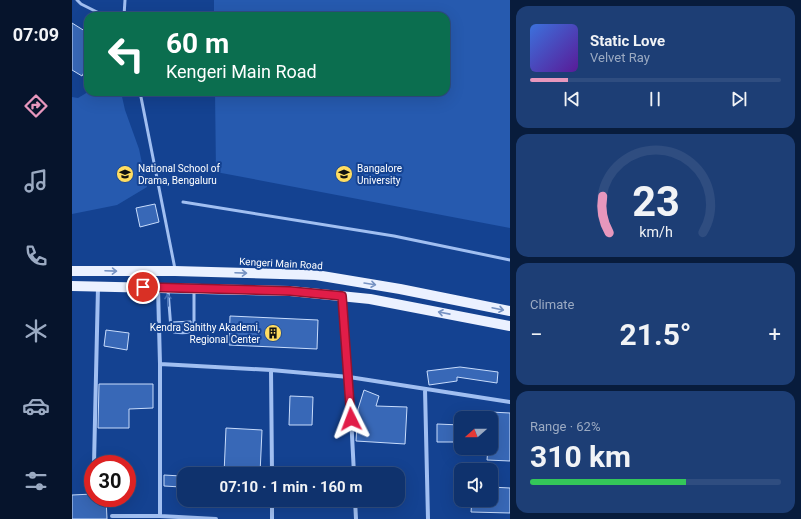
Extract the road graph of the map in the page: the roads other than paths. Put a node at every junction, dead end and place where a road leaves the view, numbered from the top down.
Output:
1 (77, 0) edge
2 (125, 0) edge
3 (97, 12) edge
4 (124, 12) edge
5 (141, 96) edge
6 (183, 202) dead end
7 (510, 260) edge
8 (72, 271) edge
9 (175, 271) junction
10 (72, 286) edge
11 (98, 287) junction
12 (163, 288) junction
13 (194, 288) junction
14 (342, 296) junction
15 (510, 311) edge
16 (510, 326) edge
17 (160, 364) junction
18 (271, 370) junction
19 (349, 377) junction
20 (425, 389) junction
21 (510, 402) edge
22 (94, 455) edge
23 (272, 467) edge
24 (354, 467) edge
25 (272, 507) edge
26 (355, 507) edge
27 (112, 516) dead end
28 (160, 516) junction
29 (216, 519) edge
30 (272, 519) edge
31 (356, 519) edge
32 (428, 519) edge

1 - 3 lane
2 - 4 lane
5 - 9 lane
6 - 7 lane
8 -> 9 main road, Kengeri Main Road
9 -> 15 main road, Kengeri Main Road
10 - 11 main road
11 - 12 main road
11 - 22 street
12 - 13 main road
13 -> 12 lane
12 - 17 street
13 - 14 main road
16 -> 14 main road
14 - 19 street
17 - 18 street
17 - 28 street
18 - 19 street
18 - 23 street
19 - 20 street
19 - 24 street
20 - 21 street
20 - 32 street
25 - 30 street
26 - 31 street
27 - 28 street
28 - 29 street

